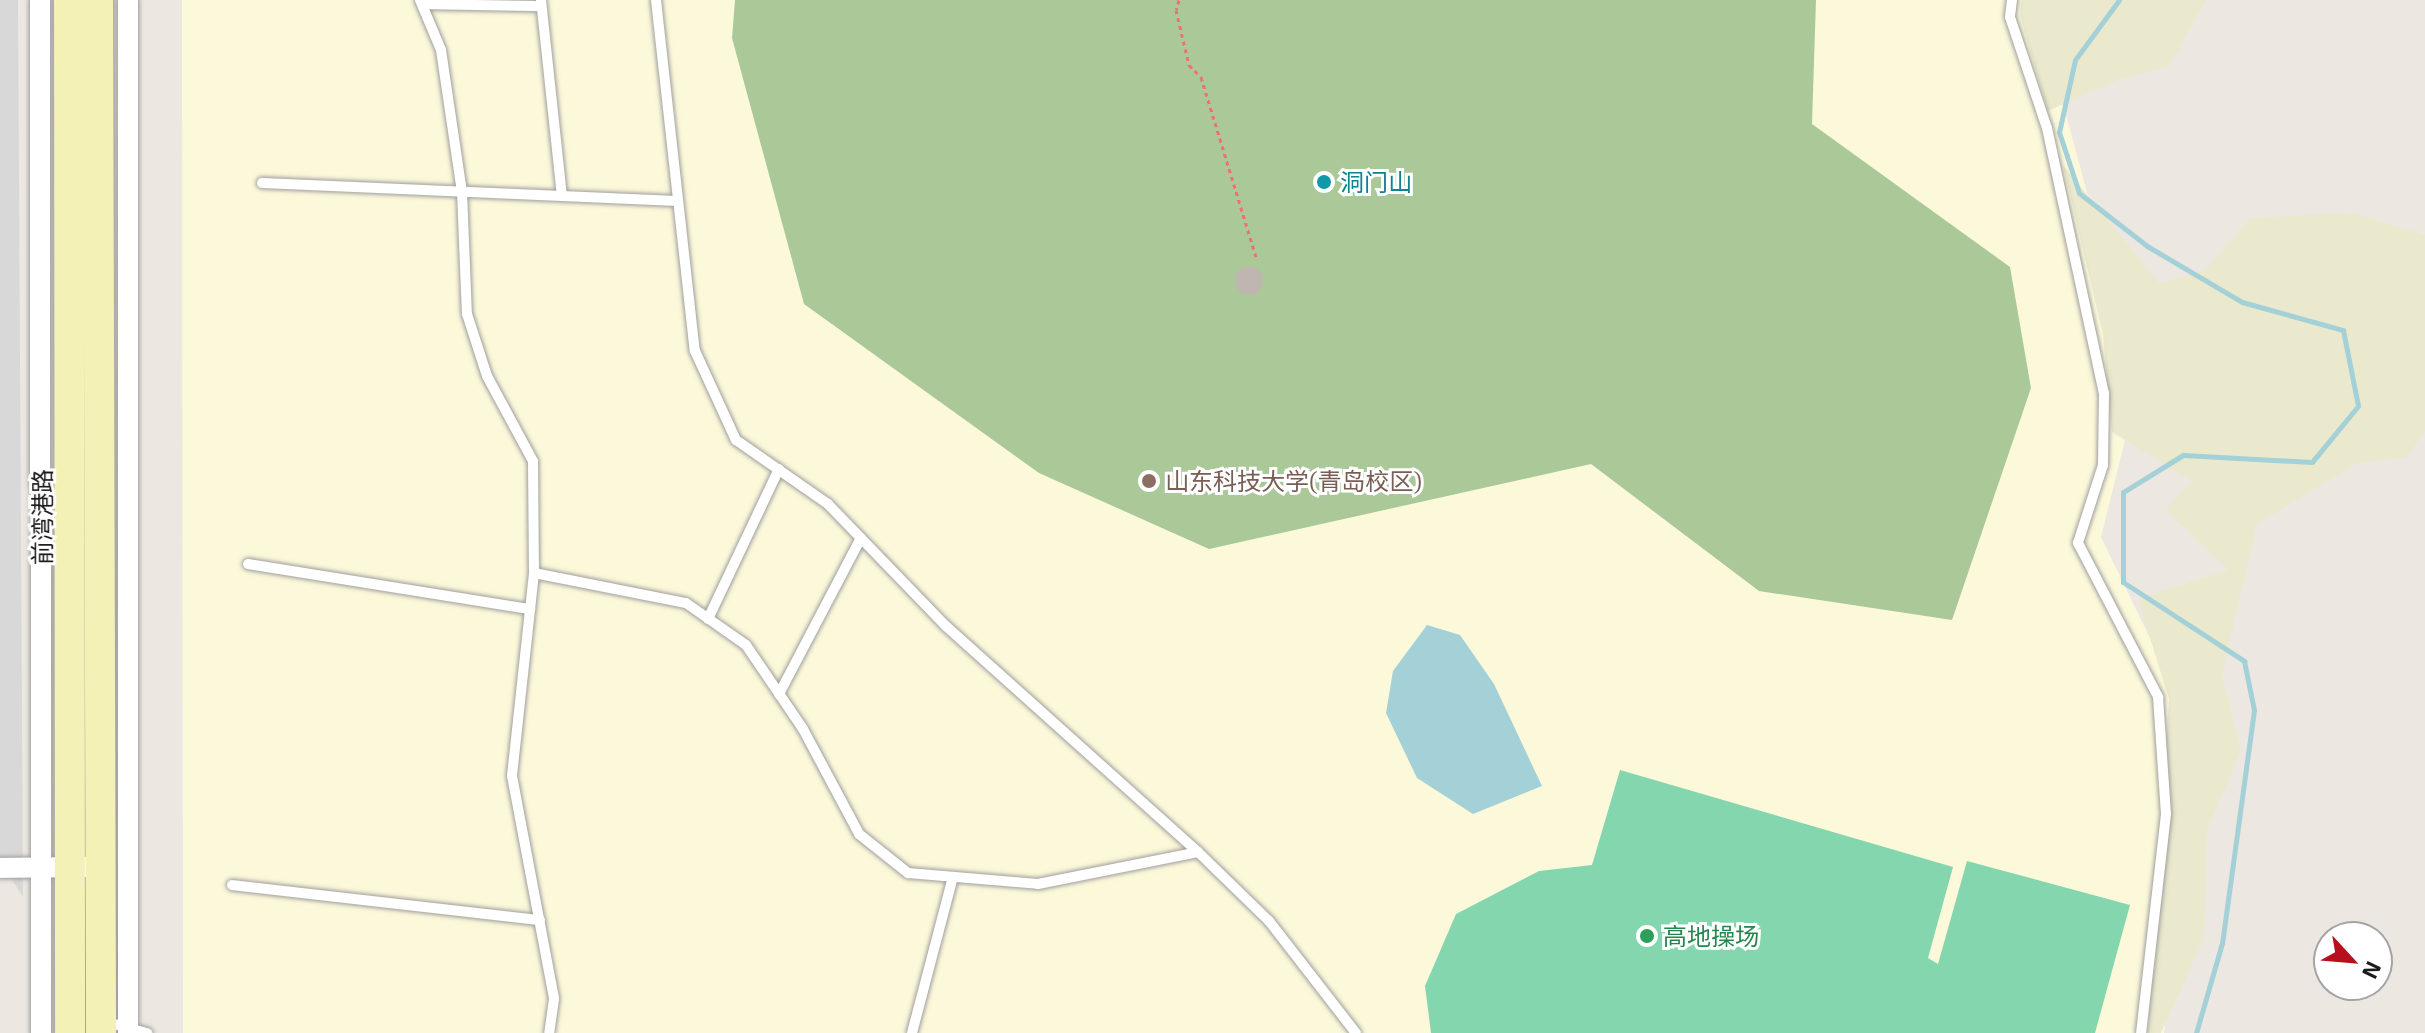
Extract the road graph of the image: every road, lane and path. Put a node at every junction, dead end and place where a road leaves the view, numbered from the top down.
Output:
1 (40, 0) edge
2 (69, 0) edge
3 (98, 0) edge
4 (128, 0) edge
5 (656, 0) edge
6 (1179, 0) edge
7 (2012, 0) edge
8 (422, 2) edge
9 (541, 3) edge
10 (262, 183) dead end
11 (462, 192) junction
12 (562, 196) junction
13 (678, 201) junction
14 (1257, 260) dead end
15 (779, 469) junction
16 (861, 538) junction
17 (248, 564) dead end
18 (534, 573) junction
19 (530, 609) junction
20 (708, 619) junction
21 (779, 694) junction
22 (1198, 852) junction
23 (56, 867) junction
24 (101, 867) junction
25 (0, 868) edge
26 (953, 877) junction
27 (232, 885) dead end
28 (540, 920) junction
29 (121, 1029) edge
30 (41, 1033) edge
31 (70, 1033) edge
32 (549, 1033) edge
33 (912, 1033) edge
34 (1356, 1033) edge
35 (2141, 1033) edge

1 - 23 street, 前湾港路
2 - 23 main road, 前湾港路
3 - 24 main road
4 - 29 street
5 - 13 lane
6 - 14 path
7 - 35 lane
8 - 9 lane
8 - 11 lane
9 - 12 lane
10 - 11 lane
11 - 12 lane
11 - 18 lane
12 - 13 lane
13 - 15 lane
15 - 16 lane
15 - 20 lane
16 - 21 lane
16 - 22 lane
17 - 19 lane
18 - 19 lane
18 - 20 lane
19 - 28 lane
20 - 21 lane
21 - 26 lane
22 - 26 lane
22 - 34 lane
23 - 24 street
23 - 25 street
23 - 30 street, 前湾港路
23 - 31 main road, 前湾港路
24 - 29 main road
26 - 33 lane
27 - 28 lane
28 - 32 lane

